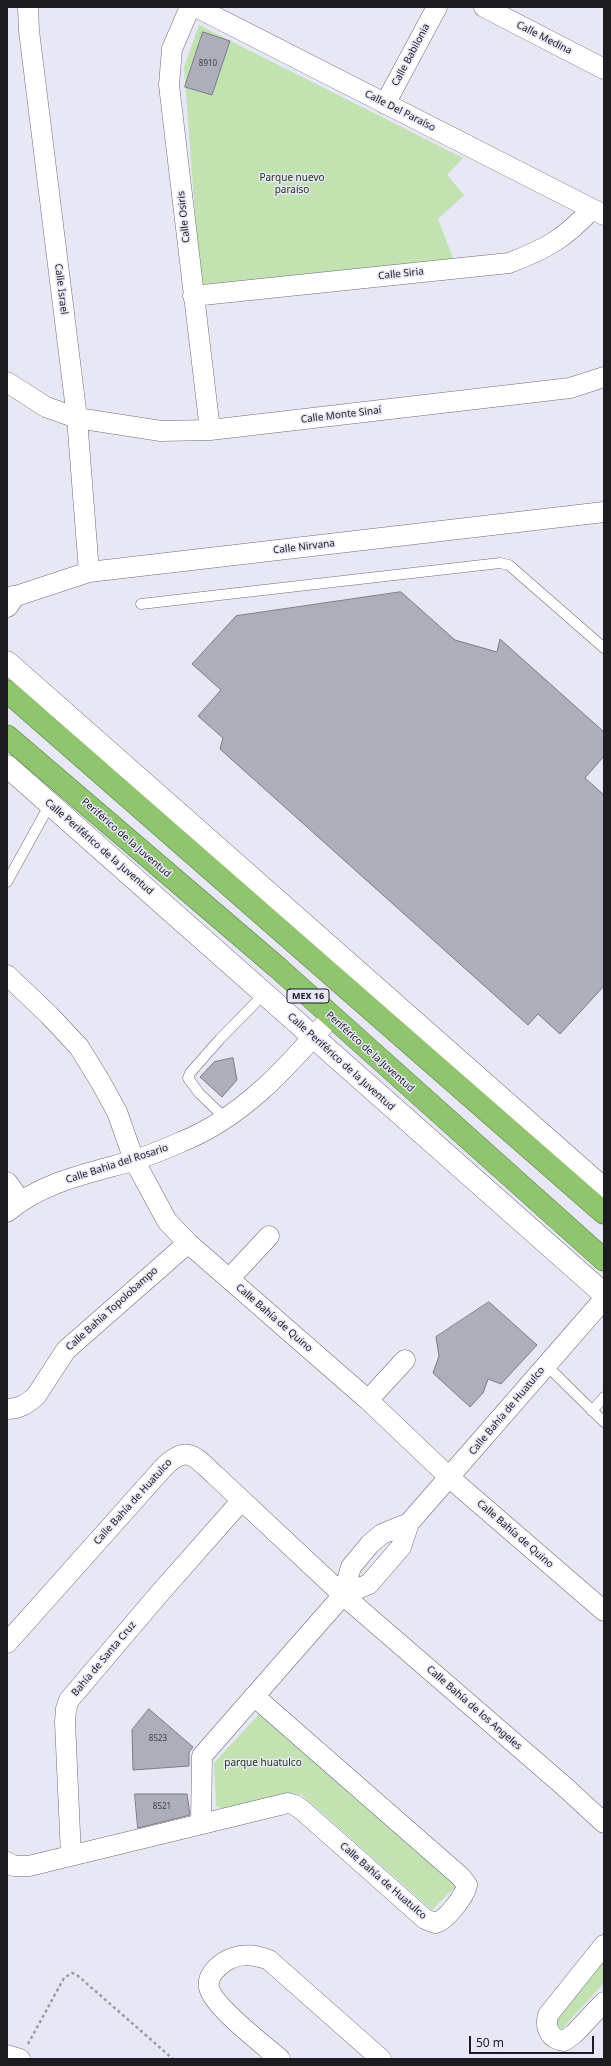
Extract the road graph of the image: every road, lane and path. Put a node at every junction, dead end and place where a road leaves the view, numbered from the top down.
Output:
1 (28, 7) edge
2 (190, 7) edge
3 (196, 7) edge
4 (437, 7) edge
5 (484, 7) edge
6 (604, 69) edge
7 (385, 104) junction
8 (598, 212) edge
9 (193, 296) junction
10 (604, 376) edge
11 (7, 382) edge
12 (77, 418) junction
13 (210, 430) junction
14 (604, 512) edge
15 (90, 572) junction
16 (9, 601) edge
17 (141, 604) dead end
18 (604, 648) edge
19 (7, 662) edge
20 (7, 691) edge
21 (7, 736) edge
22 (7, 766) edge
23 (50, 804) junction
24 (7, 882) edge
25 (7, 975) edge
26 (265, 993) junction
27 (331, 1017) junction
28 (314, 1036) junction
29 (226, 1119) junction
30 (134, 1160) junction
31 (7, 1182) edge
32 (604, 1189) edge
33 (14, 1206) edge
34 (604, 1213) edge
35 (269, 1236) dead end
36 (188, 1243) junction
37 (604, 1260) edge
38 (229, 1279) junction
39 (604, 1294) edge
40 (604, 1299) edge
41 (405, 1360) dead end
42 (546, 1365) junction
43 (604, 1397) edge
44 (368, 1400) junction
45 (7, 1409) edge
46 (592, 1411) junction
47 (604, 1422) edge
48 (450, 1478) junction
49 (242, 1500) junction
50 (343, 1595) junction
51 (604, 1611) edge
52 (7, 1643) edge
53 (254, 1696) junction
54 (604, 1823) edge
55 (202, 1824) junction
56 (71, 1856) junction
57 (7, 1862) edge
58 (604, 1945) edge
59 (604, 2002) edge
60 (7, 2055) edge
61 (20, 2059) edge
62 (172, 2059) edge
63 (280, 2059) edge
64 (381, 2059) edge

1 - 12 street, Calle Israel
2 - 9 street, Calle Osiris
3 - 7 street, Calle Del Paraíso
4 - 7 street, Calle Babilonia
5 - 6 street, Calle Medina
7 - 8 street, Calle Del Paraíso
8 - 9 street, Calle Siria
9 - 13 street, Calle Osiris
10 - 13 street, Calle Monte Sinaí
11 - 12 street, Calle Monte Sinaí
12 - 13 street, Calle Monte Sinaí
12 - 15 street, Calle Israel
14 - 15 street, Calle Nirvana
15 - 16 street, Calle Nirvana
17 - 18 lane
19 - 32 main road
20 - 34 highway, MEX 16
21 - 27 highway, Periférico de la Juventud / MEX 16
22 - 23 main road, Calle Periférico de la Juventud
23 - 24 lane
23 - 26 main road, Calle Periférico de la Juventud
25 - 30 street, Calle Bahía de Quino
26 - 28 main road, Calle Periférico de la Juventud
26 - 29 lane
27 - 28 street, Calle Bahia del Rosario
27 - 37 highway, Periférico de la Juventud / MEX 16
28 - 29 street, Calle Bahia del Rosario
28 - 39 main road, Calle Periférico de la Juventud
29 - 30 street, Calle Bahia del Rosario
30 - 33 street, Calle Bahia del Rosario
30 - 36 street, Calle Bahía de Quino
31 - 33 street
35 - 38 street
36 - 38 street, Calle Bahía de Quino
36 - 45 street, Calle Bahía Topolobampo
38 - 44 street, Calle Bahía de Quino
40 - 42 street, Calle Bahía de Huatulco
41 - 44 street
42 - 46 lane
42 - 48 street, Calle Bahía de Huatulco
43 - 46 lane
44 - 48 street, Calle Bahía de Quino
46 - 47 lane
48 - 50 street, Calle Bahía de Huatulco
48 - 51 street, Calle Bahía de Quino
49 - 50 street, Calle Bahía de Huatulco
49 - 52 street, Calle Bahía de Huatulco
49 - 56 street, Bahía de Santa Cruz
50 - 53 street, Calle Bahía de Huatulco
50 - 54 street, Calle Bahía de los Angeles
53 - 55 street, Calle Bahía de Huatulco
53 - 55 street, Calle Bahía de Huatulco
55 - 56 street, Calle Bahía de Huatulco
56 - 57 street, Calle Bahía de Huatulco
58 - 59 street
60 - 61 street
61 - 62 path
63 - 64 street

